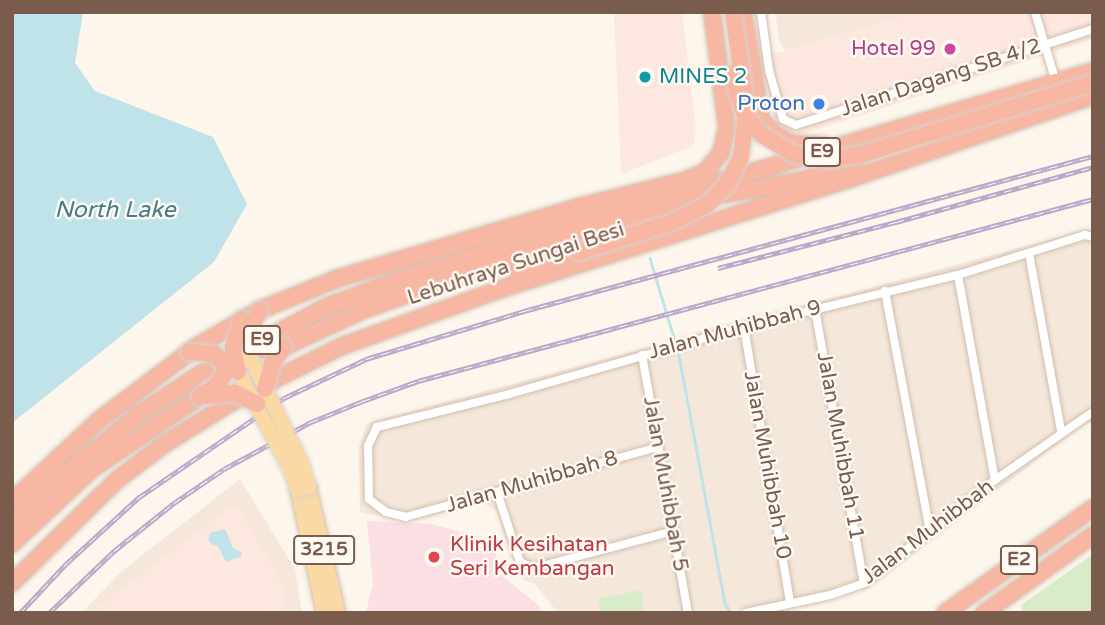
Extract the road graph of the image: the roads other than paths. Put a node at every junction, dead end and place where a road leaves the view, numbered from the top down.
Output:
1 (703, 12) edge
2 (712, 12) edge
3 (723, 12) edge
4 (733, 12) edge
5 (743, 12) edge
6 (761, 12) edge
7 (1035, 12) edge
8 (1093, 29) edge
9 (1045, 45) junction
10 (1093, 71) edge
11 (1056, 82) junction
12 (1093, 83) edge
13 (1093, 96) edge
14 (853, 143) junction
15 (937, 147) junction
16 (654, 186) junction
17 (553, 232) junction
18 (480, 237) junction
19 (1093, 237) edge
20 (578, 252) junction
21 (1029, 253) junction
22 (958, 275) junction
23 (453, 278) junction
24 (885, 291) junction
25 (815, 309) junction
26 (260, 310) junction
27 (242, 318) junction
28 (744, 327) junction
29 (375, 332) junction
30 (284, 347) junction
31 (189, 352) junction
32 (642, 355) junction
33 (238, 372) junction
34 (265, 389) junction
35 (199, 397) junction
36 (258, 404) junction
37 (1093, 412) edge
38 (1061, 431) junction
39 (659, 447) junction
40 (995, 480) junction
41 (303, 490) junction
42 (497, 492) junction
43 (12, 501) edge
44 (1093, 508) edge
45 (406, 517) joint
46 (12, 524) edge
47 (674, 531) junction
48 (930, 532) junction
49 (1093, 535) edge
50 (12, 544) edge
51 (12, 583) edge
52 (864, 583) junction
53 (790, 603) junction
54 (748, 612) edge
55 (324, 613) edge
56 (338, 613) edge
57 (688, 613) edge
58 (945, 613) edge
59 (984, 613) edge

1 - 16 highway
2 - 16 highway
3 - 12 highway, bridge
4 - 20 highway, bridge
5 - 14 highway
6 - 9 street, Jalan Dagang SB 4/2
7 - 9 street
8 - 9 street, Jalan Dagang SB 4/2
9 - 11 street
10 - 11 highway, Lebuhraya Sungai Besi / E9
11 - 14 highway, Lebuhraya Sungai Besi / E9
13 - 15 highway, Lebuhraya Sungai Besi / E9
14 - 17 highway, Lebuhraya Sungai Besi / E9
15 - 23 highway
15 - 29 highway, Lebuhraya Sungai Besi / E9
16 - 18 highway
17 - 18 highway
17 - 46 highway, Lebuhraya Sungai Besi / E9
18 - 26 highway
19 - 21 street, Jalan Muhibbah 9
20 - 23 highway
20 - 29 highway
21 - 22 street, Jalan Muhibbah 9
21 - 38 street
22 - 24 street, Jalan Muhibbah 9
22 - 40 street
23 - 30 highway
24 - 25 street, Jalan Muhibbah 9
24 - 48 street
25 - 28 street, Jalan Muhibbah 9
25 - 52 street, Jalan Muhibbah 11
26 - 27 highway, bridge
26 - 30 highway, bridge
27 - 31 highway
27 - 33 highway, bridge
28 - 32 street, Jalan Muhibbah 9
28 - 53 street, Jalan Muhibbah 10
29 - 51 highway, Lebuhraya Sungai Besi / E9
30 - 34 highway, bridge
31 - 35 highway, bridge
31 - 43 highway
32 - 39 street, Jalan Muhibbah 5
32 - 45 street, Jalan Muhibbah 9
33 - 34 main road, bridge
33 - 36 main road, 3215, bridge
34 - 41 main road, 3215, bridge
35 - 36 highway, bridge
35 - 50 highway
36 - 41 main road, 3215, bridge
37 - 38 street, Jalan Muhibbah
38 - 40 street, Jalan Muhibbah
39 - 42 street, Jalan Muhibbah 8
39 - 47 street, Jalan Muhibbah 5
40 - 48 street, Jalan Muhibbah
41 - 55 main road, 3215
41 - 56 main road, 3215
42 - 45 street, Jalan Muhibbah 8
42 - 47 street
44 - 58 highway, E2
47 - 57 street, Jalan Muhibbah 5
48 - 52 street, Jalan Muhibbah
49 - 59 highway, E2
52 - 53 street, Jalan Muhibbah
53 - 54 street, Jalan Muhibbah

